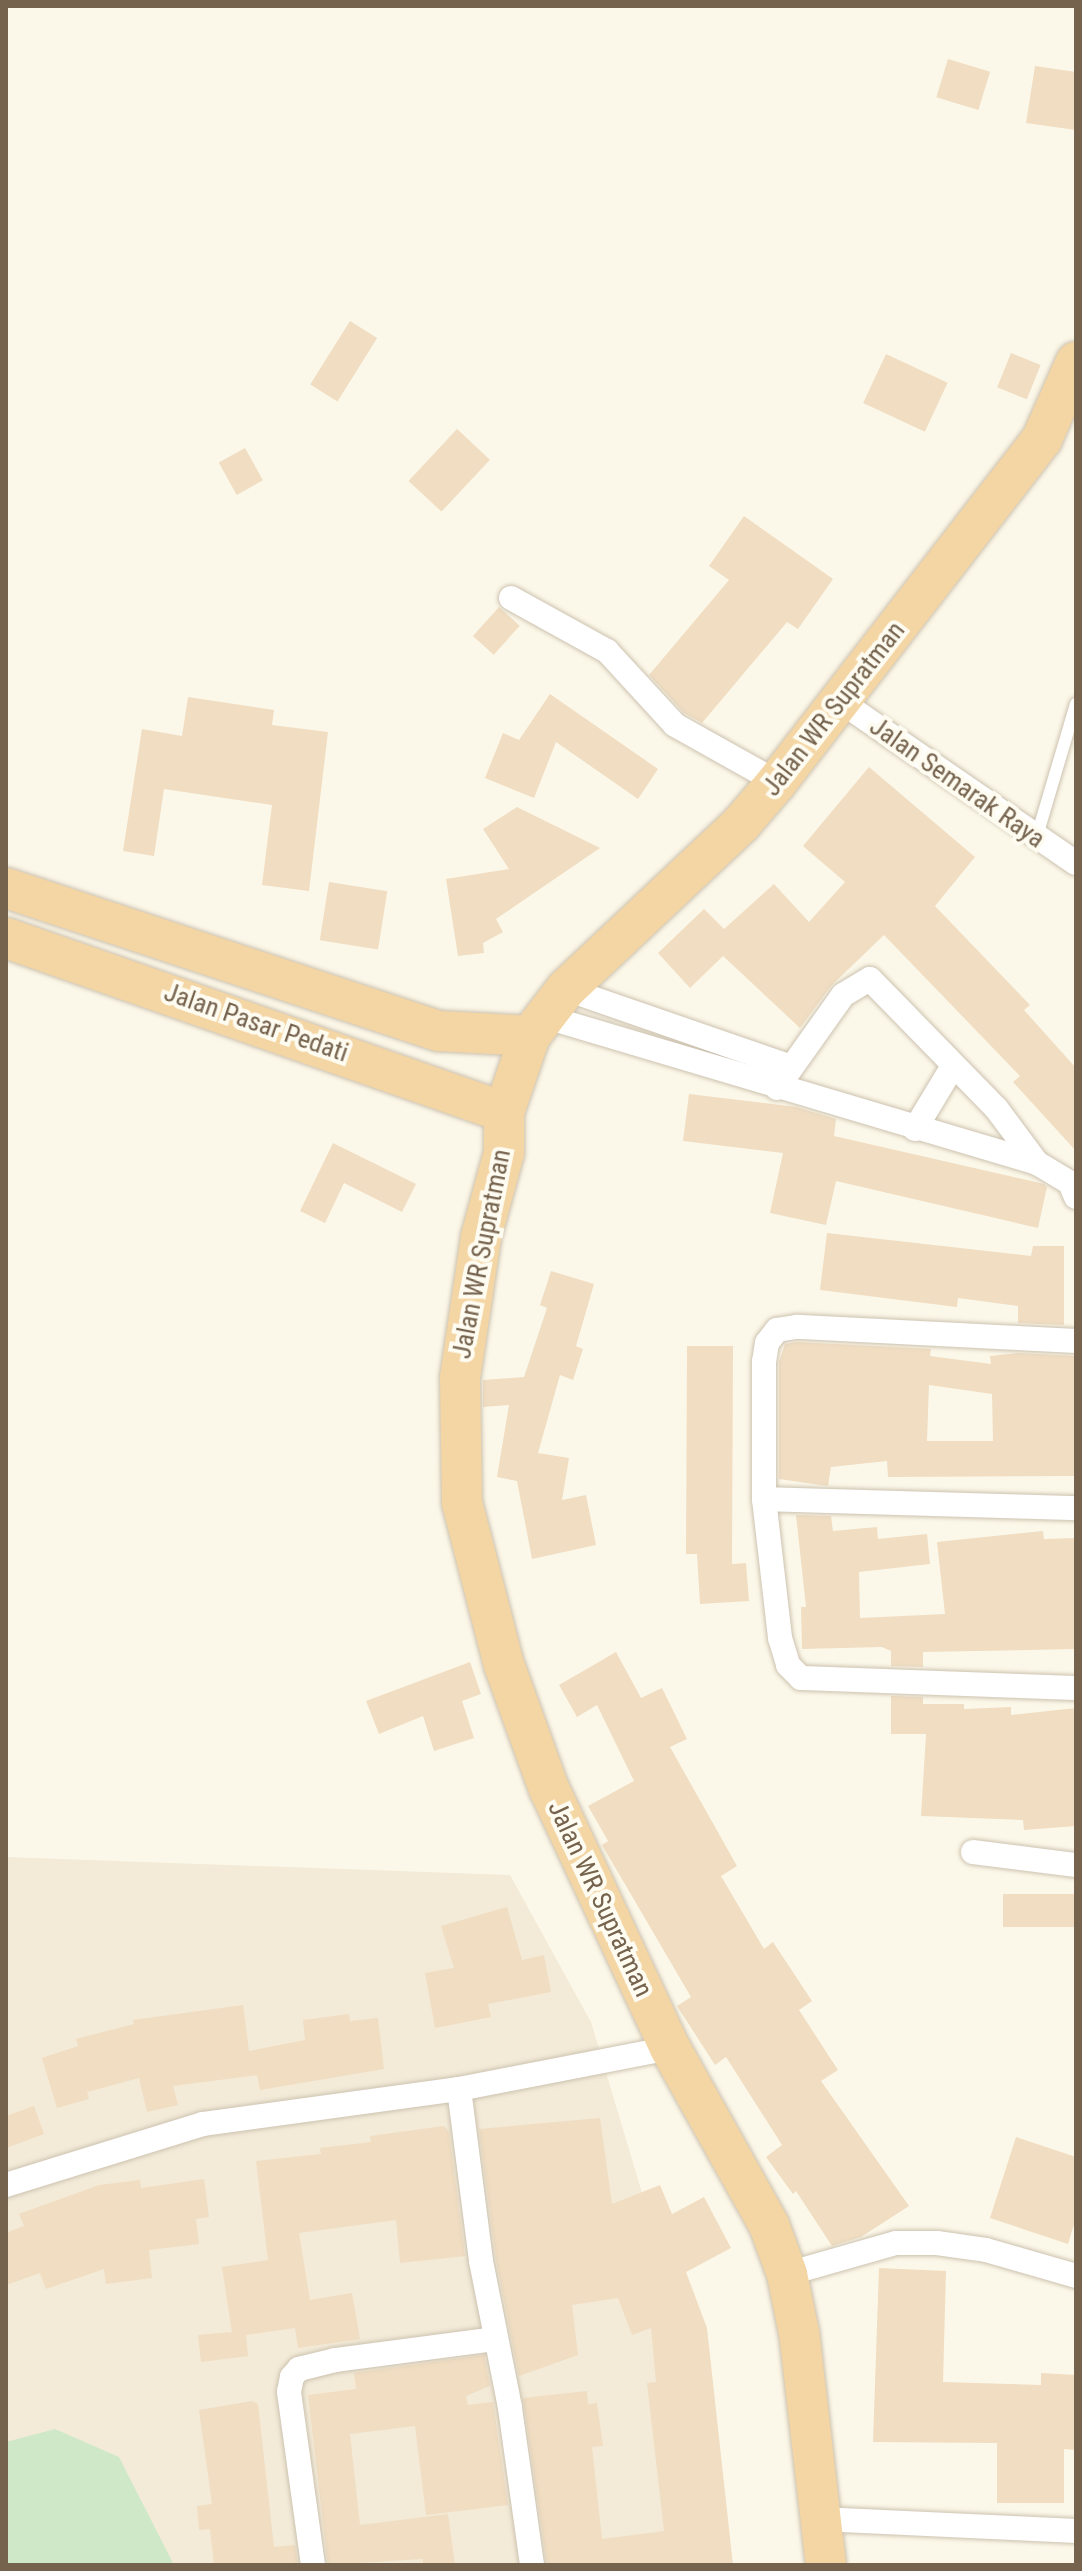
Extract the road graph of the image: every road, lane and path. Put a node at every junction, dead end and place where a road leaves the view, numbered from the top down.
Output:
1 (1074, 372) edge
2 (511, 598) dead end
3 (840, 701) junction
4 (1076, 704) edge
5 (1062, 742) junction
6 (1076, 749) edge
7 (777, 782) junction
8 (1036, 840) junction
9 (1076, 863) edge
10 (6, 888) edge
11 (6, 938) edge
12 (546, 1014) junction
13 (953, 1066) junction
14 (791, 1067) junction
15 (777, 1088) junction
16 (504, 1112) junction
17 (915, 1129) junction
18 (1037, 1163) junction
19 (1076, 1197) edge
20 (1076, 1341) edge
21 (764, 1499) junction
22 (1076, 1508) edge
23 (1076, 1688) edge
24 (973, 1852) dead end
25 (1076, 1865) edge
26 (670, 2048) junction
27 (459, 2089) junction
28 (6, 2185) edge
29 (787, 2274) junction
30 (1076, 2276) edge
31 (494, 2339) junction
32 (821, 2519) junction
33 (1076, 2531) edge
34 (313, 2565) edge
35 (532, 2565) edge
36 (826, 2565) edge

1 - 3 highway, Jalan WR Supratman
2 - 7 street
3 - 7 highway, Jalan WR Supratman
3 - 8 street, Jalan Semarak Raya
4 - 5 lane
5 - 6 lane
5 - 8 lane
7 - 12 highway, Jalan WR Supratman
8 - 9 street, Jalan Semarak Raya
10 - 12 highway
11 - 16 highway, Jalan Pasar Pedati
12 - 14 street
12 - 15 street
12 - 16 highway, Jalan WR Supratman
13 - 14 street
13 - 17 street
13 - 18 street
14 - 15 street
15 - 17 street
16 - 26 highway, Jalan WR Supratman
17 - 18 street
18 - 19 street
20 - 21 street
21 - 22 street
21 - 23 street
24 - 25 street
26 - 27 street
26 - 29 highway, Jalan WR Supratman
27 - 28 street
27 - 31 street
29 - 30 street
29 - 32 highway, Jalan WR Supratman
31 - 34 street
31 - 35 street
32 - 33 street
32 - 36 highway, Jalan WR Supratman

